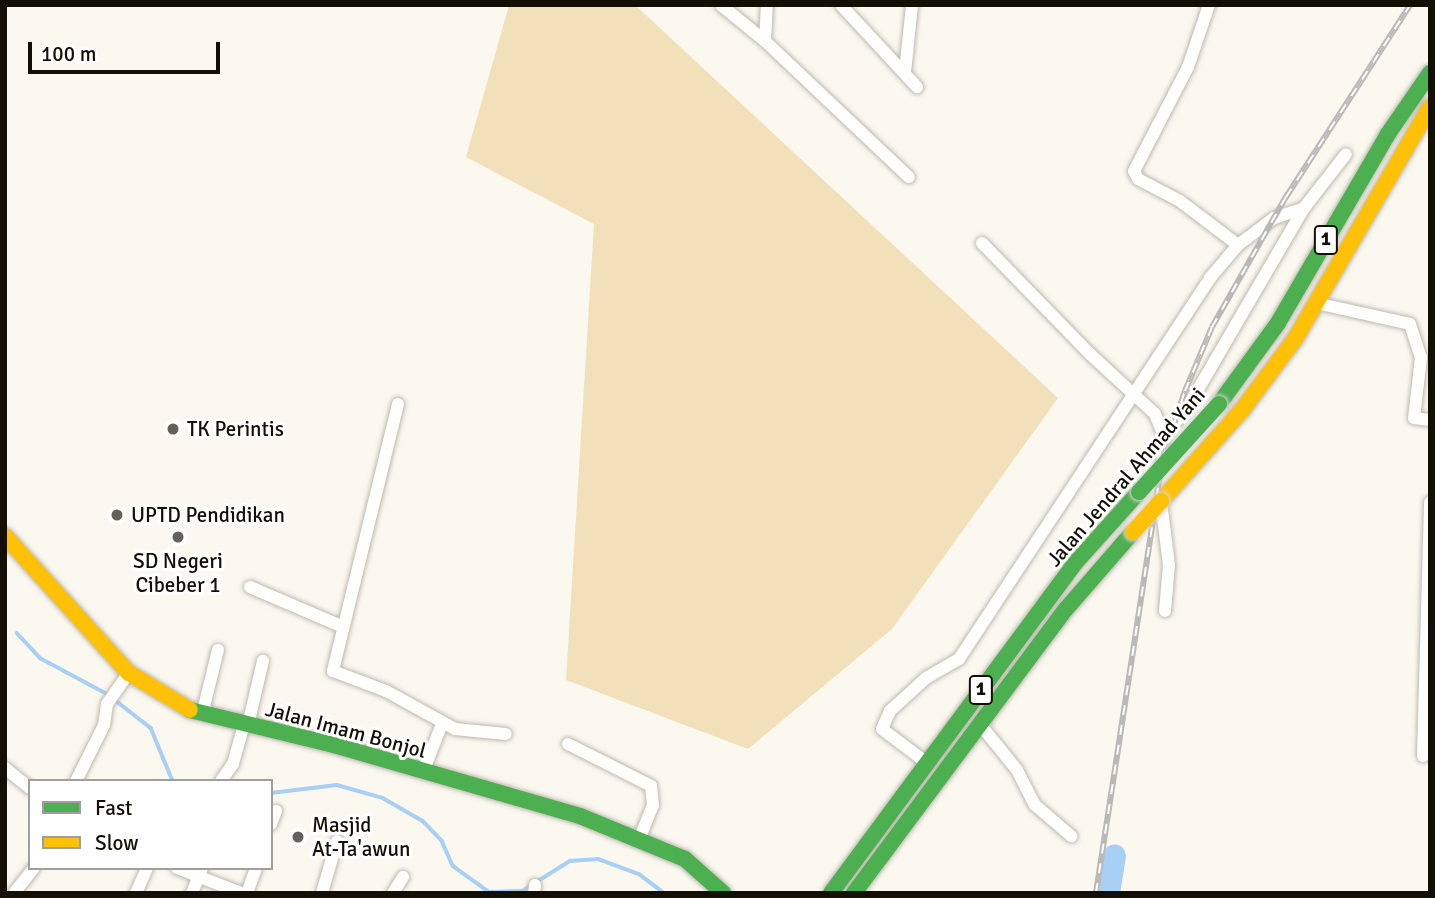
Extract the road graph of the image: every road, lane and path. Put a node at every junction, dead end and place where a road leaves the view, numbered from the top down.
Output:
1 (721, 5) edge
2 (767, 5) edge
3 (841, 5) edge
4 (912, 5) edge
5 (1209, 5) edge
6 (765, 41) junction
7 (905, 72) junction
8 (1430, 73) edge
9 (916, 87) dead end
10 (1430, 107) edge
11 (1346, 154) dead end
12 (909, 177) dead end
13 (1304, 208) junction
14 (982, 243) dead end
15 (1238, 245) junction
16 (1316, 303) junction
17 (1135, 392) junction
18 (398, 404) dead end
19 (1430, 420) edge
20 (1164, 436) junction
21 (1430, 502) edge
22 (5, 536) edge
23 (250, 587) dead end
24 (1166, 611) dead end
25 (341, 626) junction
26 (218, 650) dead end
27 (263, 661) dead end
28 (129, 673) junction
29 (1427, 711) edge
30 (202, 715) junction
31 (442, 723) junction
32 (979, 723) junction
33 (246, 724) junction
34 (506, 734) dead end
35 (568, 744) dead end
36 (1423, 756) dead end
37 (927, 763) junction
38 (5, 768) edge
39 (423, 772) junction
40 (77, 779) edge
41 (222, 779) edge
42 (28, 786) edge
43 (276, 811) dead end
44 (273, 819) edge
45 (1071, 836) dead end
46 (639, 839) junction
47 (337, 841) dead end
48 (32, 870) edge
49 (146, 870) edge
50 (255, 870) edge
51 (200, 873) edge
52 (402, 877) dead end
53 (15, 892) edge
54 (136, 893) edge
55 (192, 893) edge
56 (242, 893) edge
57 (247, 893) edge
58 (322, 893) edge
59 (393, 893) edge
60 (723, 893) edge
61 (831, 893) edge
62 (854, 893) edge

1 - 6 street
2 - 6 street
3 - 7 street
4 - 7 street
5 - 15 street
6 - 12 street
7 - 9 street
8 - 37 main road, Jalan Jendral Ahmad Yani / 1, bridge
10 - 16 main road, Jalan Jendral Ahmad Yani / 1
11 - 13 street
13 - 15 street
13 - 20 street
14 - 17 street
15 - 17 street
16 - 19 street
16 - 32 main road, Jalan Jendral Ahmad Yani / 1, bridge
17 - 20 street
17 - 37 street
18 - 25 street
20 - 24 street
21 - 29 street
22 - 28 main road, Jalan Imam Bonjol
23 - 25 street
25 - 31 street
26 - 30 street
27 - 33 street
28 - 30 main road, Jalan Imam Bonjol
28 - 40 street
29 - 36 street
30 - 33 main road, Jalan Imam Bonjol
31 - 34 street
31 - 39 street
32 - 45 street
32 - 62 main road, Jalan Jendral Ahmad Yani / 1
33 - 39 main road, Jalan Imam Bonjol
33 - 41 street
35 - 46 street
37 - 61 main road, Jalan Jendral Ahmad Yani / 1
38 - 42 street
39 - 46 main road, Jalan Imam Bonjol
43 - 44 street
46 - 60 main road, Jalan Imam Bonjol
47 - 58 street
48 - 53 street
49 - 54 street
50 - 57 street
51 - 55 street
51 - 56 street
52 - 59 street

